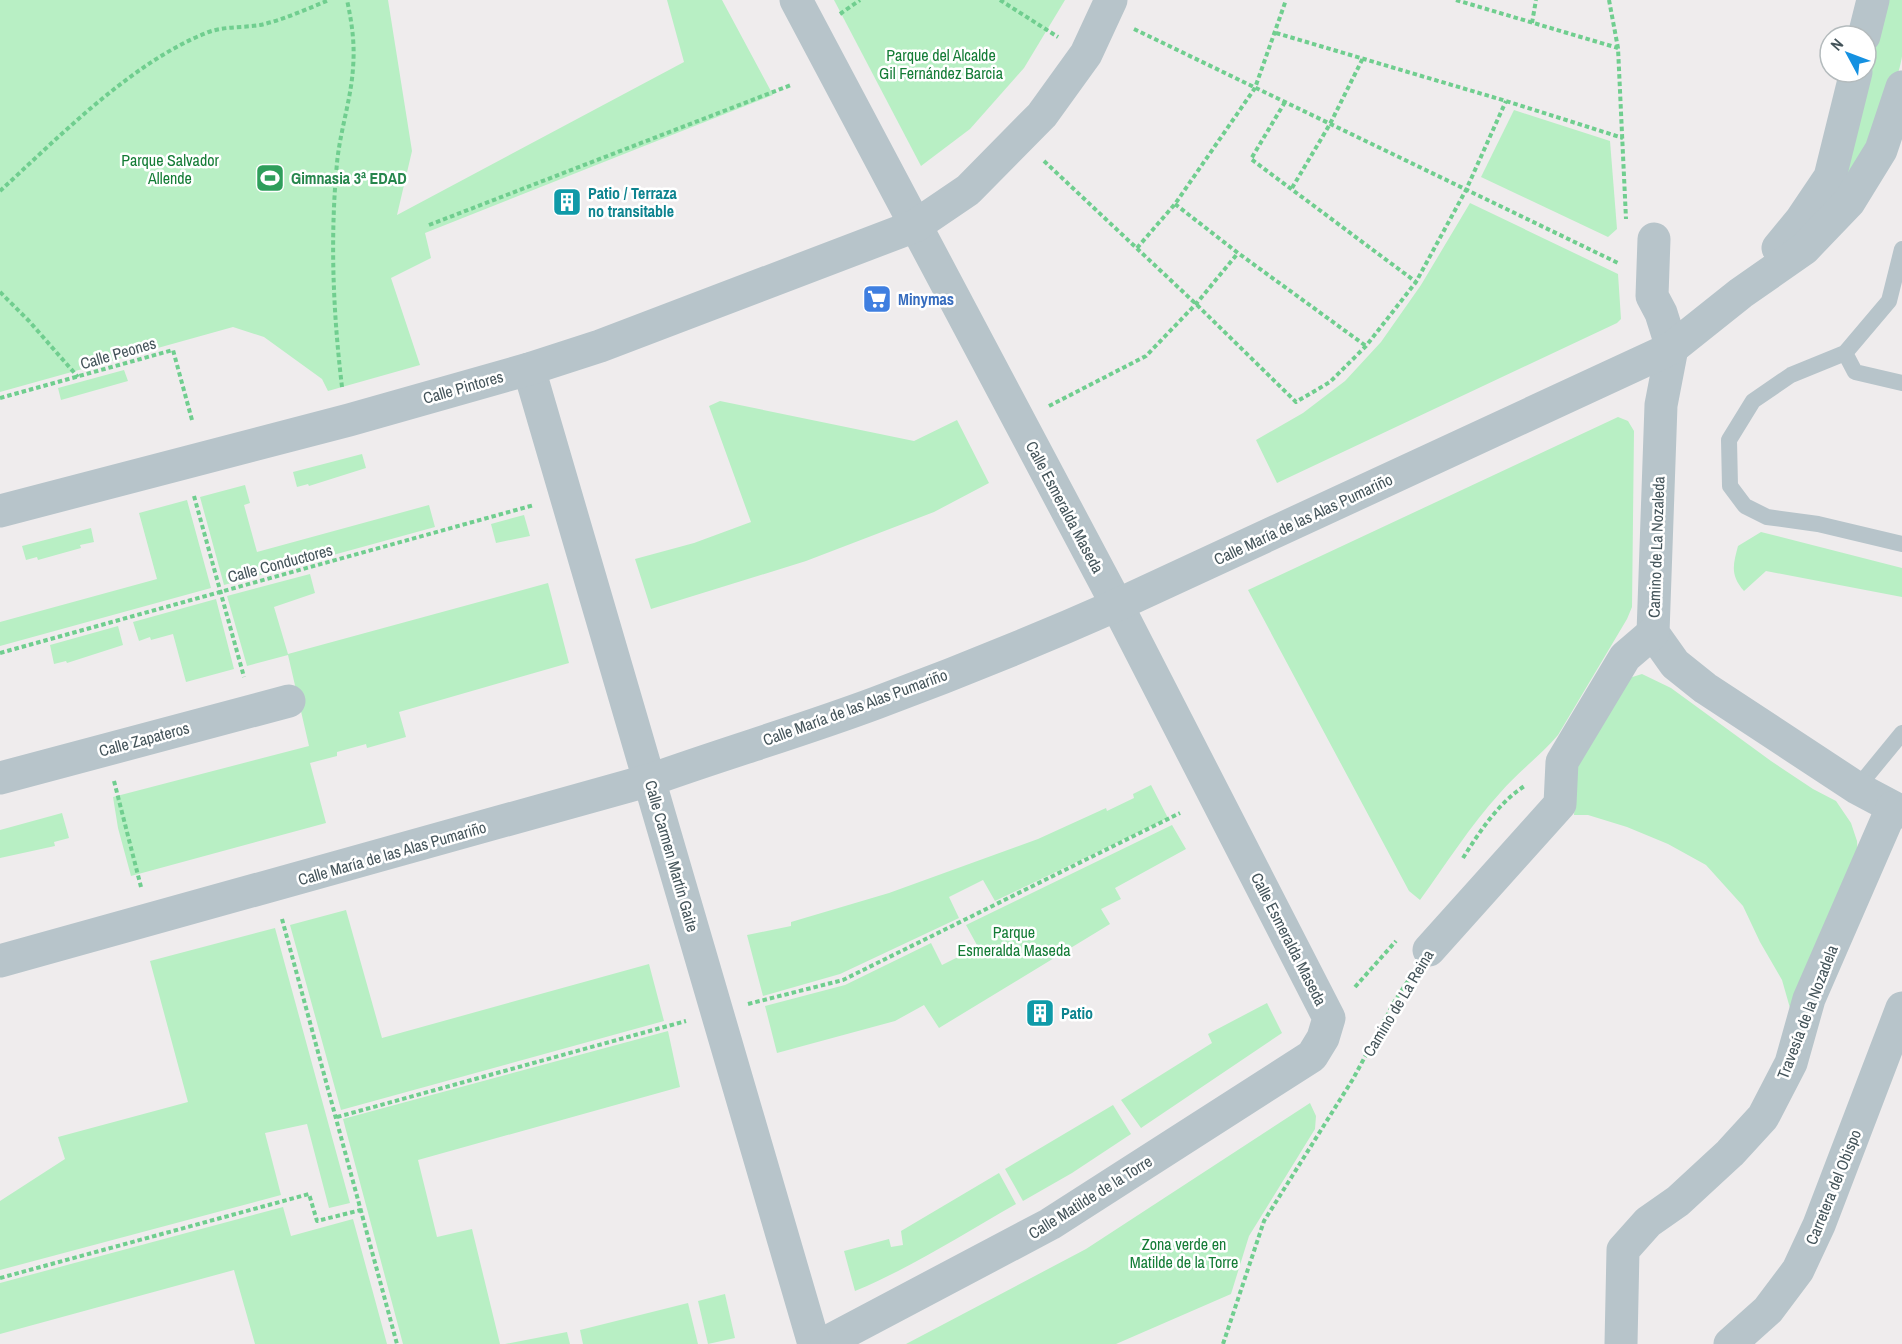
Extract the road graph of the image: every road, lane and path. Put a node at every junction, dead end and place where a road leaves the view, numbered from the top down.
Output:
1 (329, 0) edge
2 (347, 0) edge
3 (796, 0) edge
4 (860, 0) edge
5 (1000, 0) edge
6 (1111, 0) edge
7 (1286, 0) edge
8 (1456, 0) edge
9 (1536, 0) edge
10 (1609, 0) edge
11 (1873, 0) edge
12 (832, 19) dead end
13 (1532, 23) junction
14 (1867, 24) edge
15 (1133, 29) dead end
16 (1276, 33) junction
17 (1062, 39) dead end
18 (1618, 48) junction
19 (1363, 58) junction
20 (1853, 84) edge
21 (791, 85) dead end
22 (1902, 87) edge
23 (1255, 88) junction
24 (1506, 101) junction
25 (1285, 102) junction
26 (1330, 124) junction
27 (1623, 138) junction
28 (1043, 161) dead end
29 (1292, 188) junction
30 (1466, 190) junction
31 (0, 191) edge
32 (1175, 204) junction
33 (1626, 220) dead end
34 (429, 225) dead end
35 (915, 226) junction
36 (1654, 239) dead end
37 (1137, 248) junction
38 (1902, 249) edge
39 (1238, 253) junction
40 (1627, 267) dead end
41 (1416, 282) junction
42 (0, 292) edge
43 (1741, 293) junction
44 (1196, 304) junction
45 (1366, 346) junction
46 (1672, 348) junction
47 (1845, 353) junction
48 (529, 369) junction
49 (78, 377) junction
50 (1902, 383) edge
51 (342, 387) dead end
52 (0, 398) edge
53 (1046, 407) dead end
54 (192, 420) dead end
55 (192, 490) dead end
56 (567, 496) junction
57 (0, 511) edge
58 (1902, 544) edge
59 (220, 592) junction
60 (1117, 605) junction
61 (1653, 633) junction
62 (0, 653) edge
63 (289, 701) dead end
64 (254, 710) junction
65 (1902, 733) edge
66 (105, 750) junction
67 (0, 778) edge
68 (650, 780) junction
69 (1857, 788) junction
70 (1897, 810) edge
71 (1180, 813) dead end
72 (273, 886) junction
73 (150, 920) junction
74 (1429, 950) joint
75 (0, 961) edge
76 (1902, 1008) edge
77 (717, 1012) junction
78 (1329, 1018) joint
79 (337, 1117) junction
80 (361, 1210) junction
81 (0, 1278) edge
82 (397, 1344) edge
83 (814, 1344) edge
84 (823, 1344) edge
85 (1224, 1344) edge
86 (1621, 1344) edge
87 (1730, 1344) edge

1 - 31 path
2 - 51 path
3 - 35 street, Calle Esmeralda Maseda
4 - 12 path
5 - 17 path
6 - 35 street, Calle Pintores
7 - 16 path
8 - 13 path
9 - 13 path
10 - 18 path
11 - 14 street
13 - 18 path
15 - 23 path
16 - 19 path
16 - 23 path
18 - 27 path
19 - 24 path
19 - 26 path
20 - 43 street
21 - 34 path
22 - 43 street
23 - 25 path
23 - 32 path
24 - 27 path
24 - 30 path
25 - 26 path
25 - 29 path
26 - 29 path
26 - 30 path
27 - 33 path
28 - 37 path
29 - 41 path
30 - 40 path
30 - 41 path
32 - 37 path
32 - 39 path
35 - 48 street, Calle Pintores
35 - 60 street, Calle Esmeralda Maseda
36 - 46 street
37 - 44 path
38 - 47 lane
39 - 44 path
39 - 45 path
41 - 45 path
42 - 49 path
43 - 46 street
44 - 45 path
44 - 53 path
46 - 60 street, Calle María de las Alas Pumariño
46 - 61 street, Camino de La Nozaleda
47 - 50 lane
47 - 58 lane
48 - 56 street, Calle Carmen Martín Gaite
48 - 57 street, Calle Pintores
49 - 52 path, Calle Peones
49 - 54 path, Calle Peones
55 - 59 path
56 - 59 path, Calle Conductores
56 - 68 street, Calle Carmen Martín Gaite
59 - 62 path, Calle Conductores
59 - 64 path
60 - 68 street, Calle María de las Alas Pumariño
60 - 78 street, Calle Esmeralda Maseda
61 - 69 street, Camino de La Nozaleda
61 - 74 street, Camino de La Reina
63 - 64 street, Calle Zapateros
64 - 66 street, Calle Zapateros
65 - 69 lane
66 - 67 street, Calle Zapateros
66 - 73 path
68 - 72 street, Calle María de las Alas Pumariño
68 - 77 street, Calle Carmen Martín Gaite
69 - 70 street, Camino de La Nozaleda
70 - 86 street, Travesía de la Nozadela
71 - 77 path
72 - 73 street, Calle María de las Alas Pumariño
72 - 79 path
73 - 75 street, Calle María de las Alas Pumariño
74 - 85 path, Camino de La Reina
76 - 87 street, Carretera del Obispo
77 - 79 path
77 - 83 street, Calle Carmen Martín Gaite
78 - 84 street, Calle Matilde de la Torre
79 - 80 path
80 - 81 path
80 - 82 path

